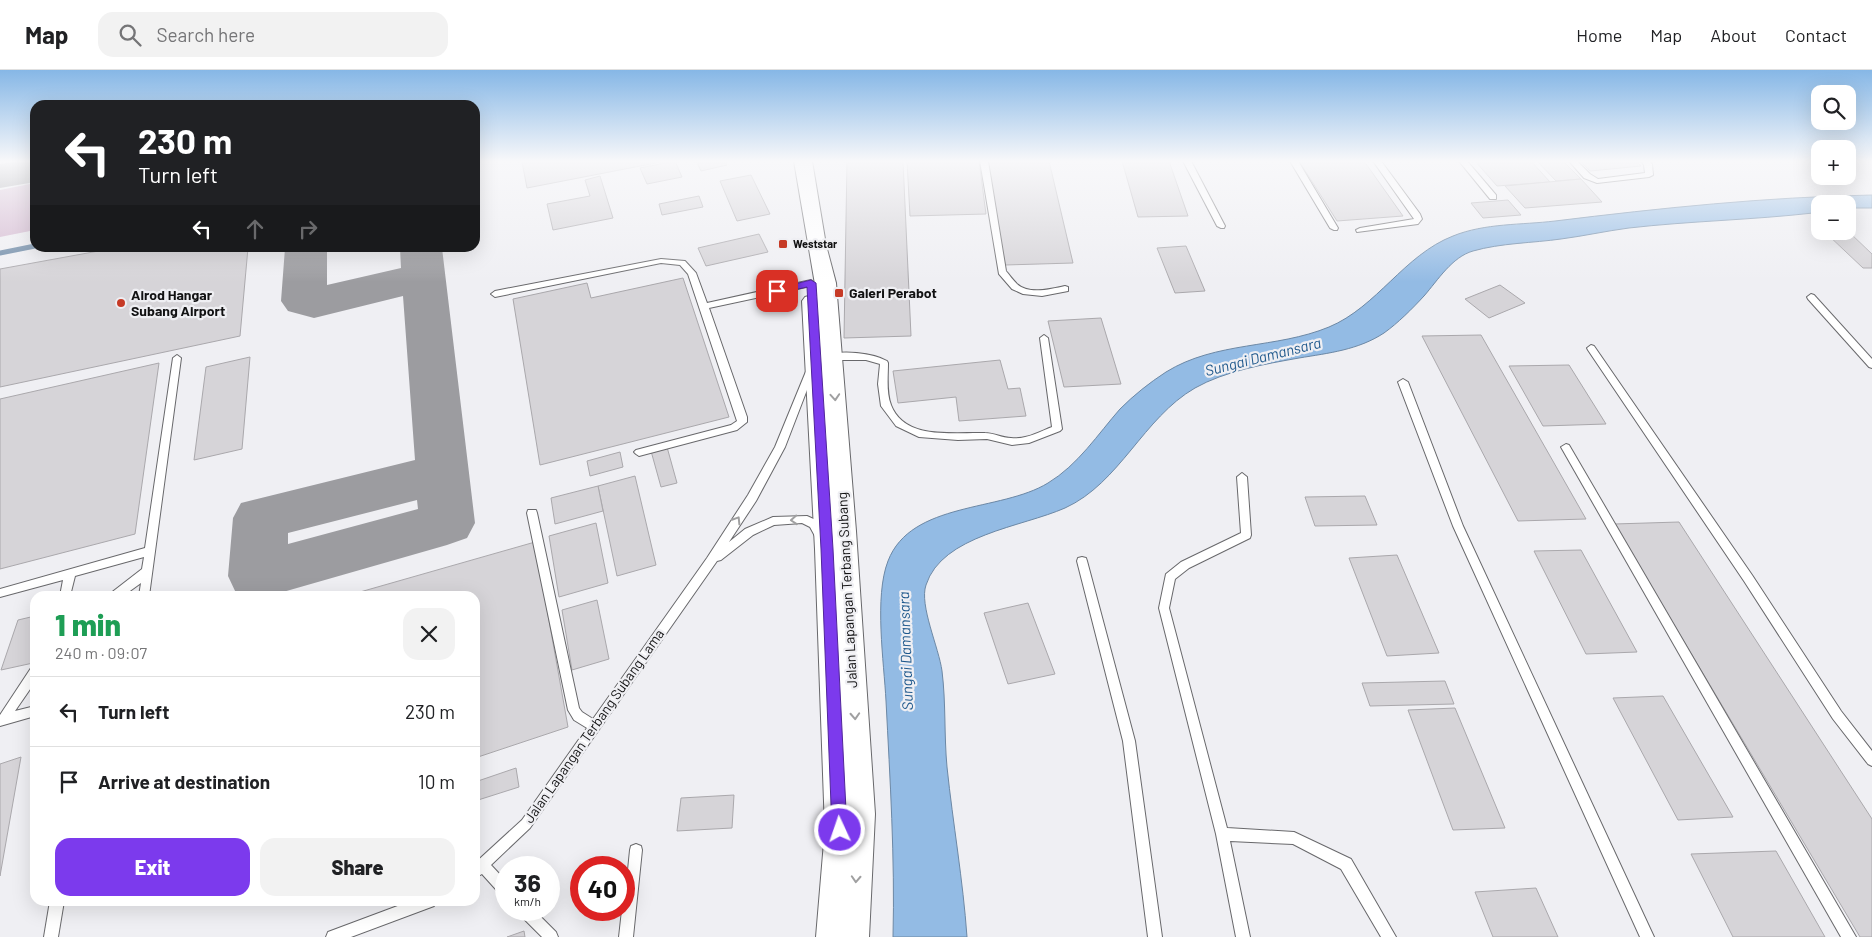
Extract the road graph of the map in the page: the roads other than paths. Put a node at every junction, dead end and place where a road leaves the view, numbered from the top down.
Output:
1 (810, 201) edge
2 (991, 201) edge
3 (1208, 201) edge
4 (1318, 201) edge
5 (1406, 201) edge
6 (1221, 226) dead end
7 (1334, 228) dead end
8 (1360, 230) dead end
9 (817, 245) junction
10 (811, 283) junction
11 (1065, 289) dead end
12 (495, 294) dead end
13 (1811, 296) dead end
14 (704, 307) junction
15 (1044, 338) dead end
16 (1590, 348) dead end
17 (177, 358) dead end
18 (823, 359) junction
19 (1872, 365) edge
20 (1403, 382) dead end
21 (1566, 447) dead end
22 (639, 452) dead end
23 (1242, 477) dead end
24 (532, 512) dead end
25 (827, 549) junction
26 (150, 551) junction
27 (711, 561) junction
28 (1082, 561) dead end
29 (148, 571) junction
30 (704, 572) joint
31 (70, 574) junction
32 (66, 591) edge
33 (122, 591) edge
34 (145, 591) edge
35 (0, 593) edge
36 (30, 679) edge
37 (30, 712) edge
38 (1, 721) edge
39 (595, 726) junction
40 (1872, 760) edge
41 (1222, 834) junction
42 (636, 850) dead end
43 (480, 868) edge
44 (480, 870) edge
45 (495, 881) edge
46 (56, 906) edge
47 (417, 906) edge
48 (536, 921) edge
49 (51, 937) edge
50 (333, 937) edge
51 (551, 937) edge
52 (626, 937) edge
53 (832, 937) edge
54 (853, 937) edge
55 (1155, 937) edge
56 (1243, 937) edge
57 (1389, 937) edge
58 (1647, 937) edge
59 (1849, 937) edge

1 - 9 street, Jalan Lapangan Terbang Subang
2 - 11 lane
3 - 6 lane
4 - 7 lane
5 - 8 lane
9 - 10 street, Jalan Lapangan Terbang Subang
9 - 18 street, Jalan Lapangan Terbang Subang
10 - 14 lane
10 - 18 street, Jalan Lapangan Terbang Subang
12 - 14 lane
13 - 19 lane
14 - 22 lane
15 - 18 lane
16 - 40 lane
17 - 26 lane
18 - 25 street, Jalan Lapangan Terbang Subang
27 -> 18 lane, Jalan Lapangan Terbang Subang
18 -> 54 street, Jalan Lapangan Terbang Subang
20 - 58 lane
21 - 59 lane
23 - 41 lane
24 - 39 lane
25 -> 27 lane
25 - 53 street, Jalan Lapangan Terbang Subang
26 - 29 lane
26 - 31 lane
27 - 30 lane, Jalan Lapangan Terbang Subang
28 - 55 lane
29 - 33 lane
29 - 34 lane
30 - 39 lane, Jalan Lapangan Terbang Subang Lama
31 - 32 lane
31 - 35 lane
36 - 38 lane
37 - 38 lane
39 - 43 lane, Jalan Lapangan Terbang Subang Lama
41 - 56 lane
41 - 57 lane
42 - 52 lane
44 - 45 lane
46 - 49 lane
47 - 50 lane
48 - 51 lane

